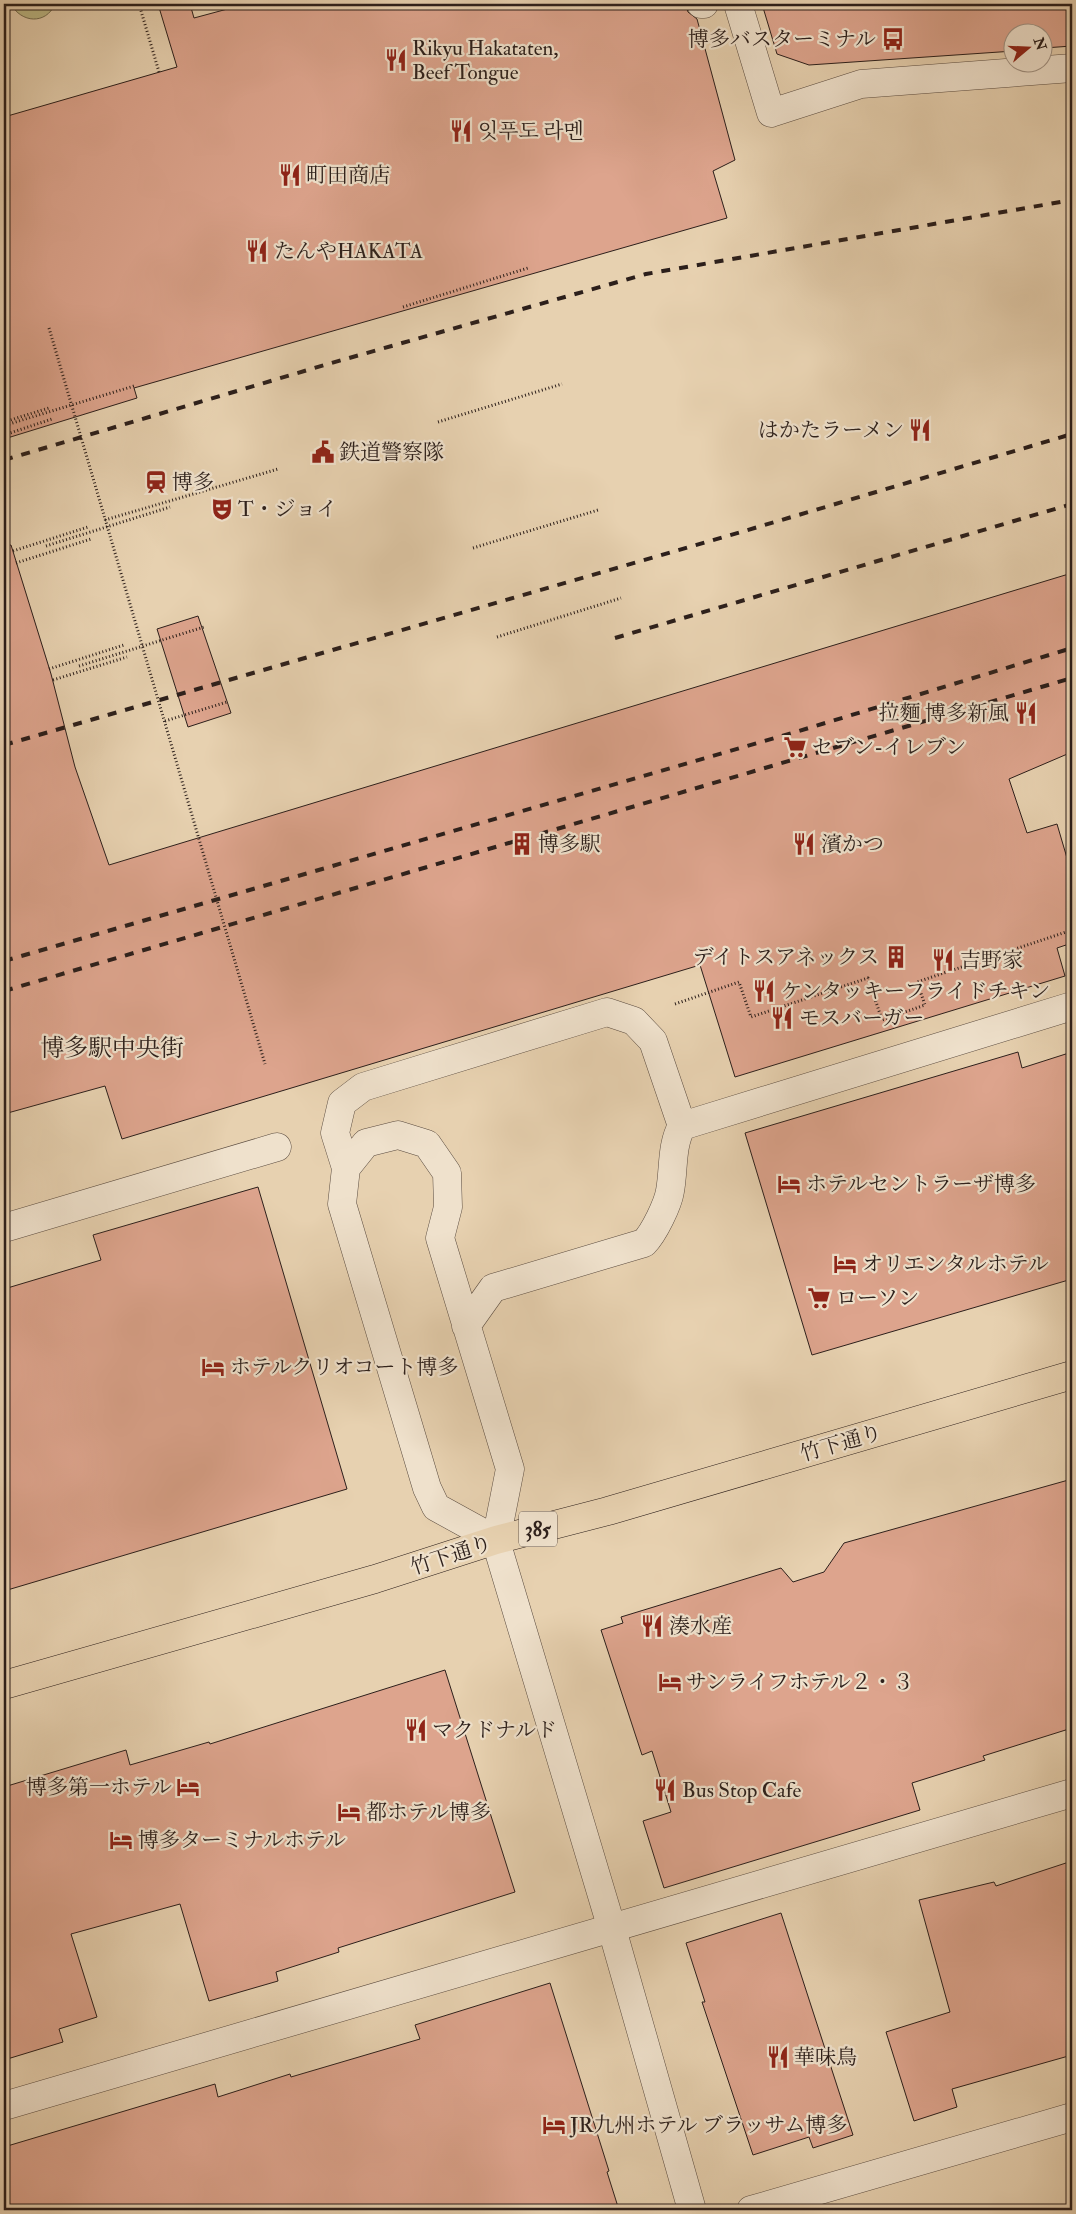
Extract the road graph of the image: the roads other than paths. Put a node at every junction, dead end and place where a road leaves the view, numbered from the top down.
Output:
1 (738, 4) edge
2 (1072, 68) edge
3 (1072, 1006) edge
4 (682, 1126) junction
5 (277, 1147) dead end
6 (346, 1168) junction
7 (4, 1228) edge
8 (466, 1326) junction
9 (1072, 1375) edge
10 (496, 1540) junction
11 (4, 1685) edge
12 (1072, 1793) edge
13 (612, 1928) junction
14 (4, 2106) edge
15 (1072, 2118) edge
16 (692, 2210) edge
17 (751, 2210) edge

1 - 2 street
3 - 4 street
4 - 6 street
4 - 8 street
5 - 7 street
6 - 8 street
6 - 10 street
8 - 10 street
9 - 10 highway, 竹下通り / 385
10 - 11 highway, 竹下通り / 385
10 - 13 street
12 - 13 street
13 - 14 street
13 - 16 street
15 - 17 street

